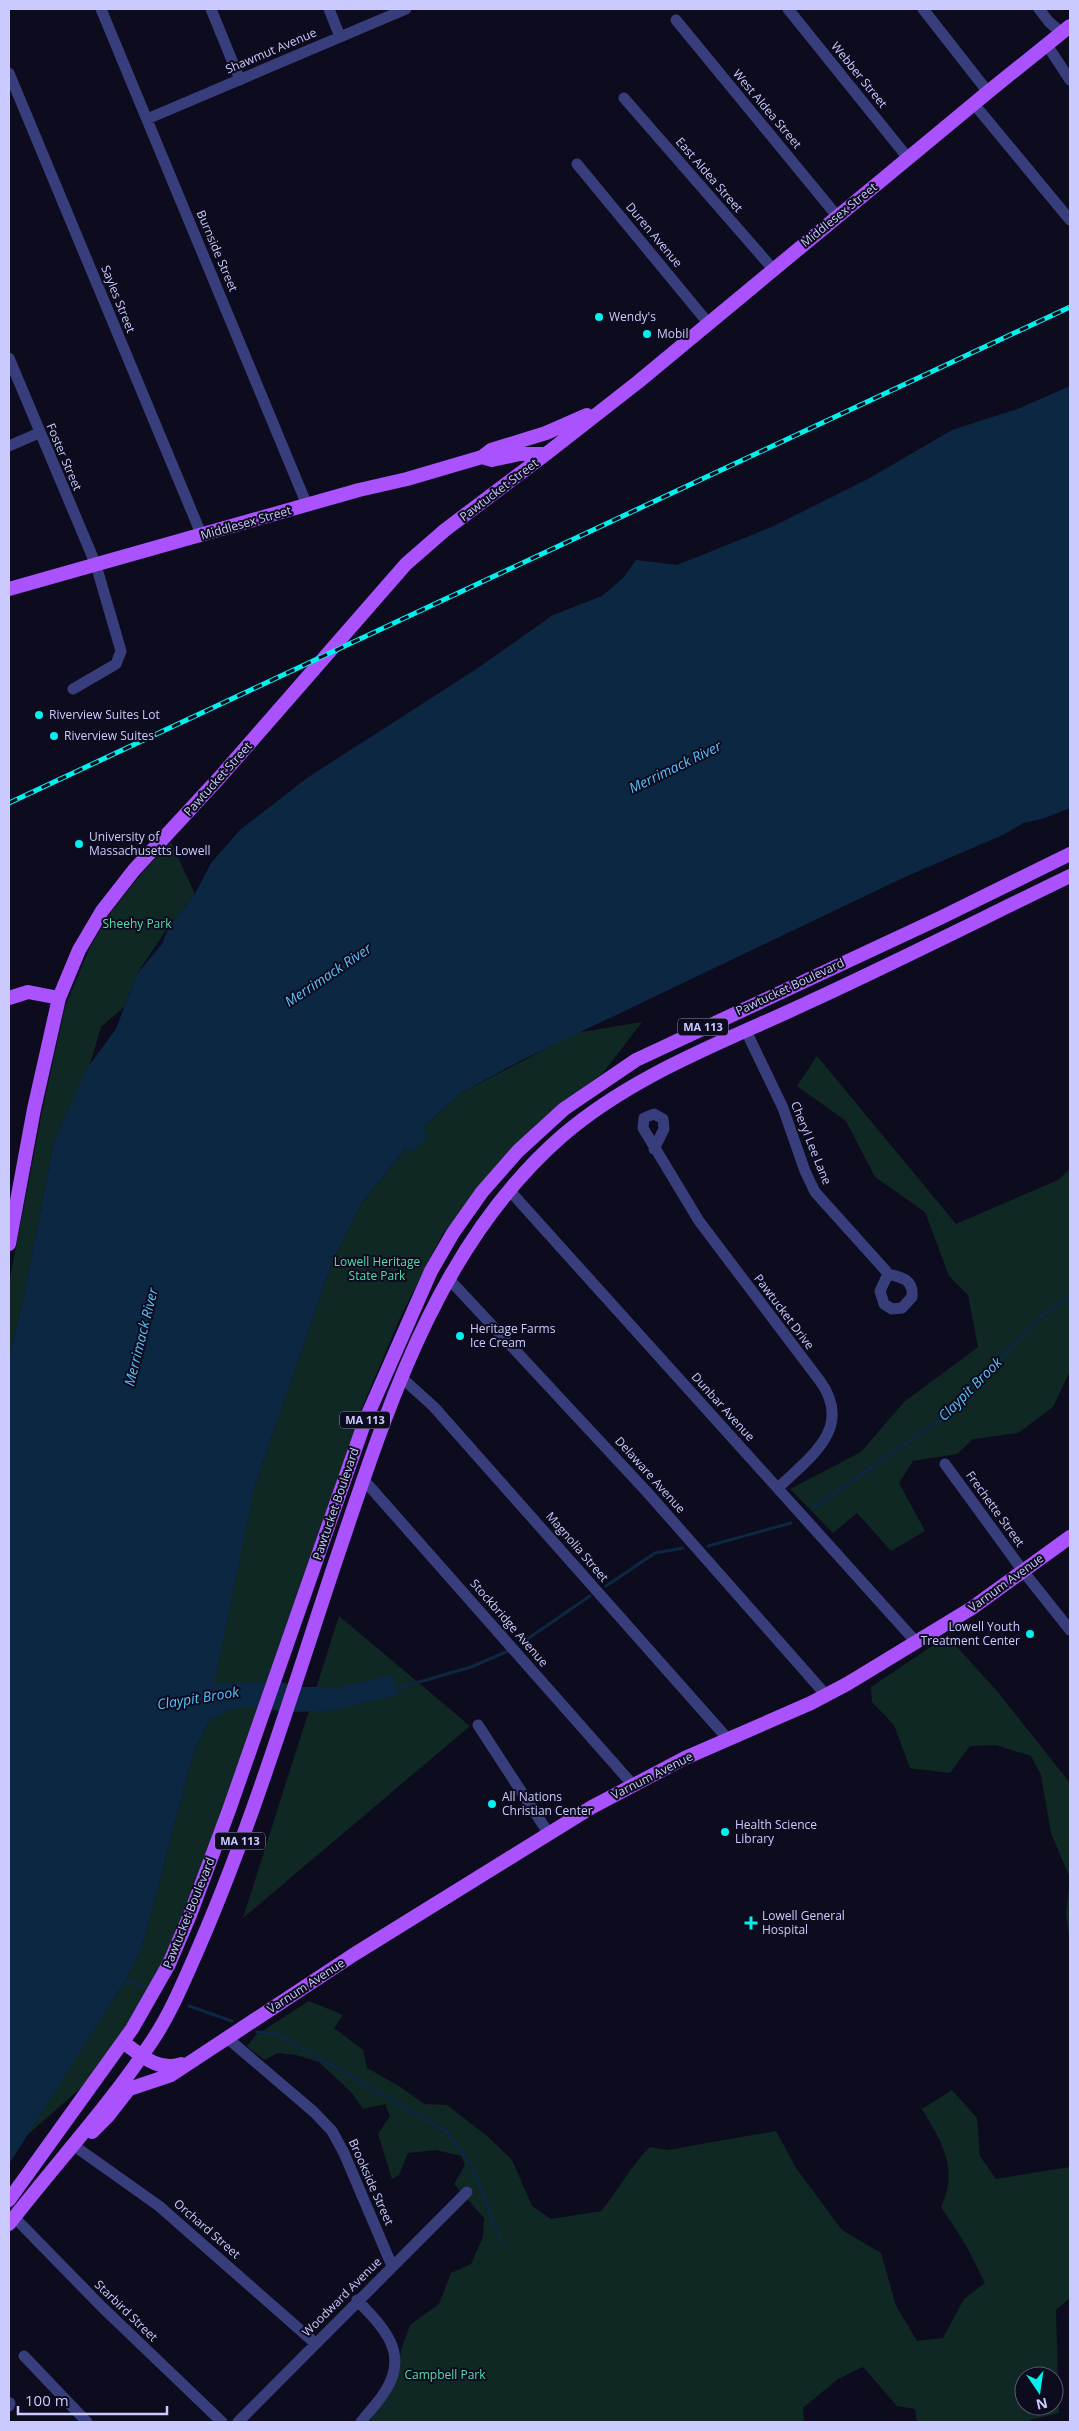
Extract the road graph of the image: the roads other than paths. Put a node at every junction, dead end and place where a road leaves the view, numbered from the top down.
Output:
1 (101, 9) edge
2 (211, 9) edge
3 (329, 9) edge
4 (406, 9) edge
5 (788, 9) edge
6 (923, 9) edge
7 (1039, 9) edge
8 (676, 20) dead end
9 (1066, 30) edge
10 (340, 37) junction
11 (1047, 45) junction
12 (9, 73) edge
13 (240, 80) junction
14 (1070, 80) edge
15 (988, 92) junction
16 (624, 98) dead end
17 (974, 104) junction
18 (147, 119) junction
19 (908, 158) junction
20 (577, 164) dead end
21 (837, 216) junction
22 (1070, 220) edge
23 (773, 269) junction
24 (709, 324) junction
25 (9, 358) edge
26 (608, 405) junction
27 (39, 432) junction
28 (9, 446) edge
29 (546, 454) junction
30 (482, 457) junction
31 (307, 505) junction
32 (202, 536) junction
33 (96, 565) junction
34 (9, 589) edge
35 (73, 689) dead end
36 (1070, 854) edge
37 (1070, 876) edge
38 (9, 998) edge
39 (59, 998) junction
40 (746, 1031) junction
41 (654, 1149) dead end
42 (509, 1190) junction
43 (9, 1244) edge
44 (888, 1274) dead end
45 (448, 1278) junction
46 (402, 1378) junction
47 (945, 1464) dead end
48 (363, 1479) junction
49 (778, 1488) junction
50 (1070, 1537) edge
51 (1023, 1571) junction
52 (1070, 1630) edge
53 (917, 1643) junction
54 (826, 1695) junction
55 (478, 1725) dead end
56 (727, 1738) junction
57 (634, 1785) junction
58 (549, 1834) junction
59 (226, 2038) junction
60 (123, 2042) junction
61 (141, 2055) junction
62 (189, 2061) junction
63 (154, 2080) junction
64 (73, 2145) junction
65 (467, 2192) dead end
66 (9, 2200) edge
67 (11, 2220) edge
68 (392, 2266) junction
69 (357, 2300) junction
70 (315, 2343) junction
71 (24, 2356) dead end
72 (87, 2422) edge
73 (222, 2422) edge
74 (238, 2422) edge
75 (362, 2422) edge

1 - 18 street, Burnside Street
2 - 13 street
3 - 10 street
4 - 10 street, Shawmut Avenue
5 - 19 street, Webber Street
6 - 15 street
7 - 9 street
8 - 21 street, West Aldea Street
9 - 11 main road, Middlesex Street
10 - 13 street, Shawmut Avenue
11 - 14 street
11 - 15 main road, Middlesex Street
12 - 32 street, Sayles Street
13 - 18 street, Shawmut Avenue
15 - 17 main road, Middlesex Street
16 - 23 street, East Aldea Street
17 - 19 main road, Middlesex Street
17 - 22 street
18 - 31 street, Burnside Street
19 - 21 main road, Middlesex Street
20 - 24 street, Duren Avenue
21 - 23 main road, Middlesex Street
23 - 24 main road, Middlesex Street
24 - 26 main road, Middlesex Street
25 - 27 street, Foster Street
26 - 29 main road, Middlesex Street
26 - 30 main road, Middlesex Street
27 - 28 street
27 - 33 street, Foster Street
29 - 30 main road, Middlesex Street
29 - 39 main road, Pawtucket Street
30 - 31 main road, Middlesex Street
31 - 32 main road, Middlesex Street
32 - 33 main road, Middlesex Street
33 - 34 main road, Middlesex Street
33 - 35 street, Foster Street
36 - 60 main road, Pawtucket Boulevard / MA 113
37 - 40 main road, Pawtucket Boulevard / MA 113
38 - 39 main road
39 - 43 main road, Pawtucket Street
40 - 42 main road, Pawtucket Boulevard / MA 113
40 - 44 street, Cheryl Lee Lane
41 - 49 street, Pawtucket Drive
42 - 45 main road, Pawtucket Boulevard / MA 113
42 - 49 street, Dunbar Avenue
45 - 46 main road, Pawtucket Boulevard / MA 113
45 - 54 street, Delaware Avenue
46 - 48 main road, Pawtucket Boulevard / MA 113
46 - 56 street, Magnolia Street
47 - 51 street, Frechette Street
48 - 57 street, Stockbridge Avenue
48 - 61 main road, Pawtucket Boulevard / MA 113
49 - 53 street, Dunbar Avenue
50 - 51 main road, Varnum Avenue
51 - 52 street, Frechette Street
51 - 53 main road, Varnum Avenue
53 - 54 main road, Varnum Avenue
54 - 56 main road, Varnum Avenue
55 - 58 street
56 - 57 main road, Varnum Avenue
57 - 58 main road, Varnum Avenue
58 - 59 main road, Varnum Avenue
59 - 62 main road, Varnum Avenue
59 - 68 street, Brookside Street
60 - 61 main road, Varnum Avenue
60 - 66 main road, MA 113
61 - 62 main road, Varnum Avenue
61 - 63 main road
61 - 64 main road, Varnum Avenue / MA 113
62 - 63 main road, Varnum Avenue
63 - 64 main road, Varnum Avenue
64 - 67 main road, Varnum Avenue / MA 113
64 - 70 street, Orchard Street
65 - 68 street, Woodward Avenue
67 - 73 street, Starbird Street
68 - 69 street, Woodward Avenue
69 - 70 street, Woodward Avenue
69 - 75 street
70 - 74 street, Woodward Avenue
71 - 72 street

